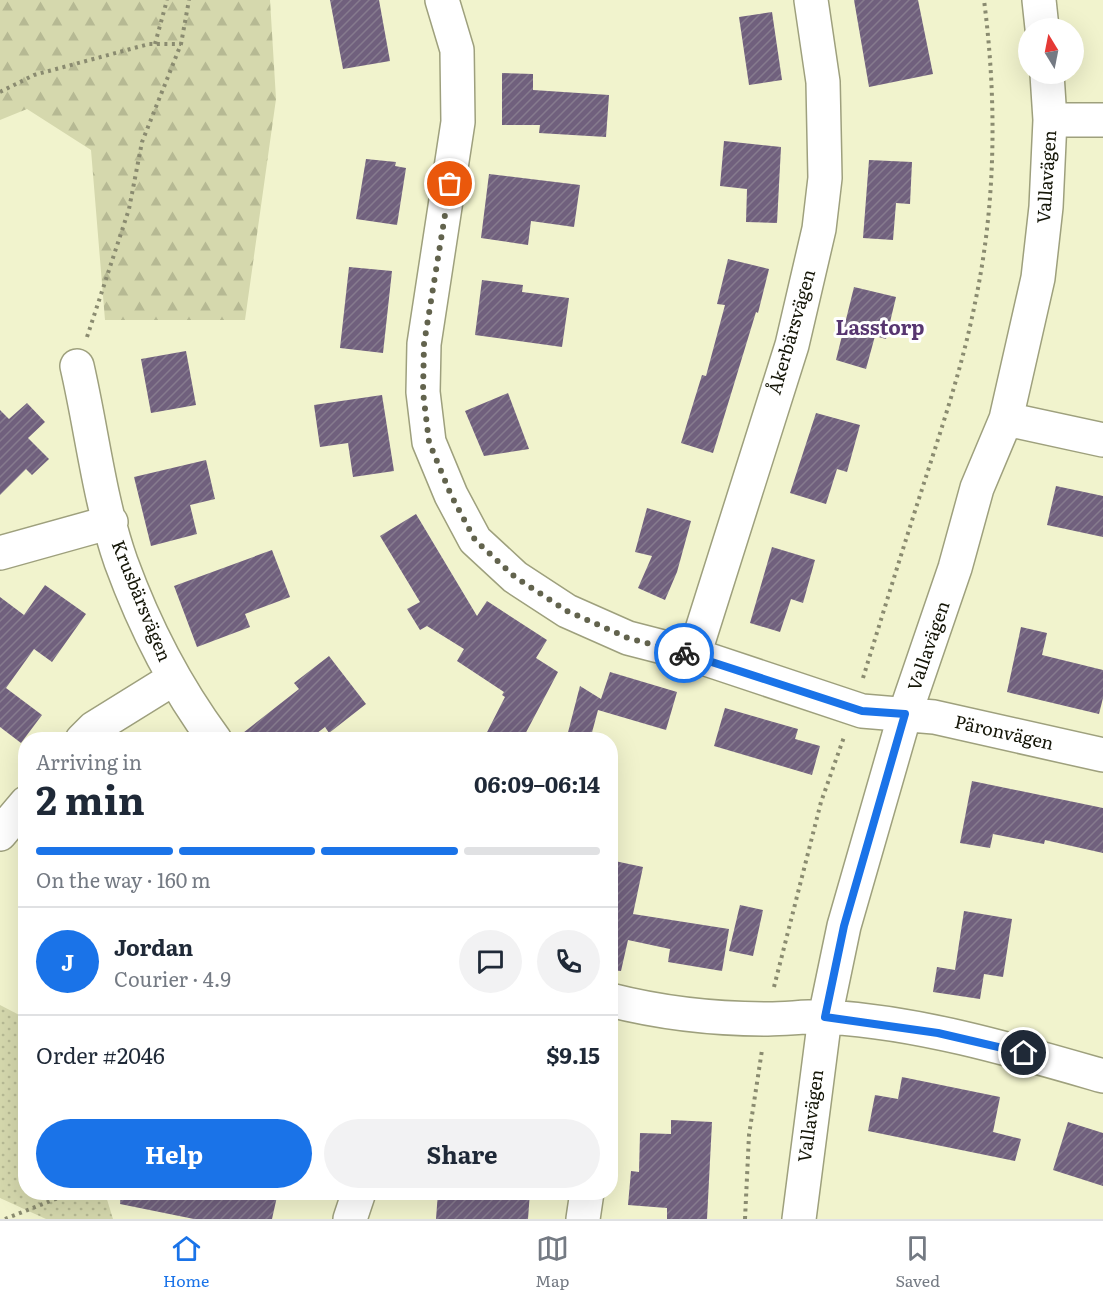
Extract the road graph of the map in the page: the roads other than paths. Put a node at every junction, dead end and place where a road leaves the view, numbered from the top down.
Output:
1 (442, 0) edge
2 (811, 0) edge
3 (1039, 0) edge
4 (1041, 18) edge
5 (1048, 84) edge
6 (1050, 120) junction
7 (1103, 120) edge
8 (77, 366) road end
9 (1006, 419) junction
10 (1103, 440) edge
11 (111, 522) junction
12 (0, 553) edge
13 (694, 655) junction
14 (173, 679) junction
15 (905, 714) junction
16 (90, 732) edge
17 (209, 732) edge
18 (1103, 755) edge
19 (18, 813) edge
20 (0, 834) edge
21 (618, 1009) edge
22 (825, 1017) junction
23 (1103, 1076) edge
24 (356, 1200) edge
25 (586, 1200) edge
26 (350, 1219) edge
27 (583, 1219) edge
28 (799, 1219) edge

1 - 13 street, Päronvägen
2 - 13 street, Åkerbärsvägen
3 - 4 street
5 - 6 street, Vallavägen
6 - 7 street
6 - 9 street, Vallavägen
8 - 11 street, Krusbärsvägen
9 - 10 street
9 - 15 street, Vallavägen
11 - 12 street, Krusbärsvägen
11 - 14 street, Krusbärsvägen
13 - 15 street, Päronvägen
14 - 16 street, Krusbärsvägen
14 - 17 street, Krusbärsvägen
15 - 18 street, Päronvägen
15 - 22 street, Vallavägen
19 - 20 street
21 - 22 street
22 - 23 street
22 - 28 street, Vallavägen
24 - 26 street
25 - 27 street

